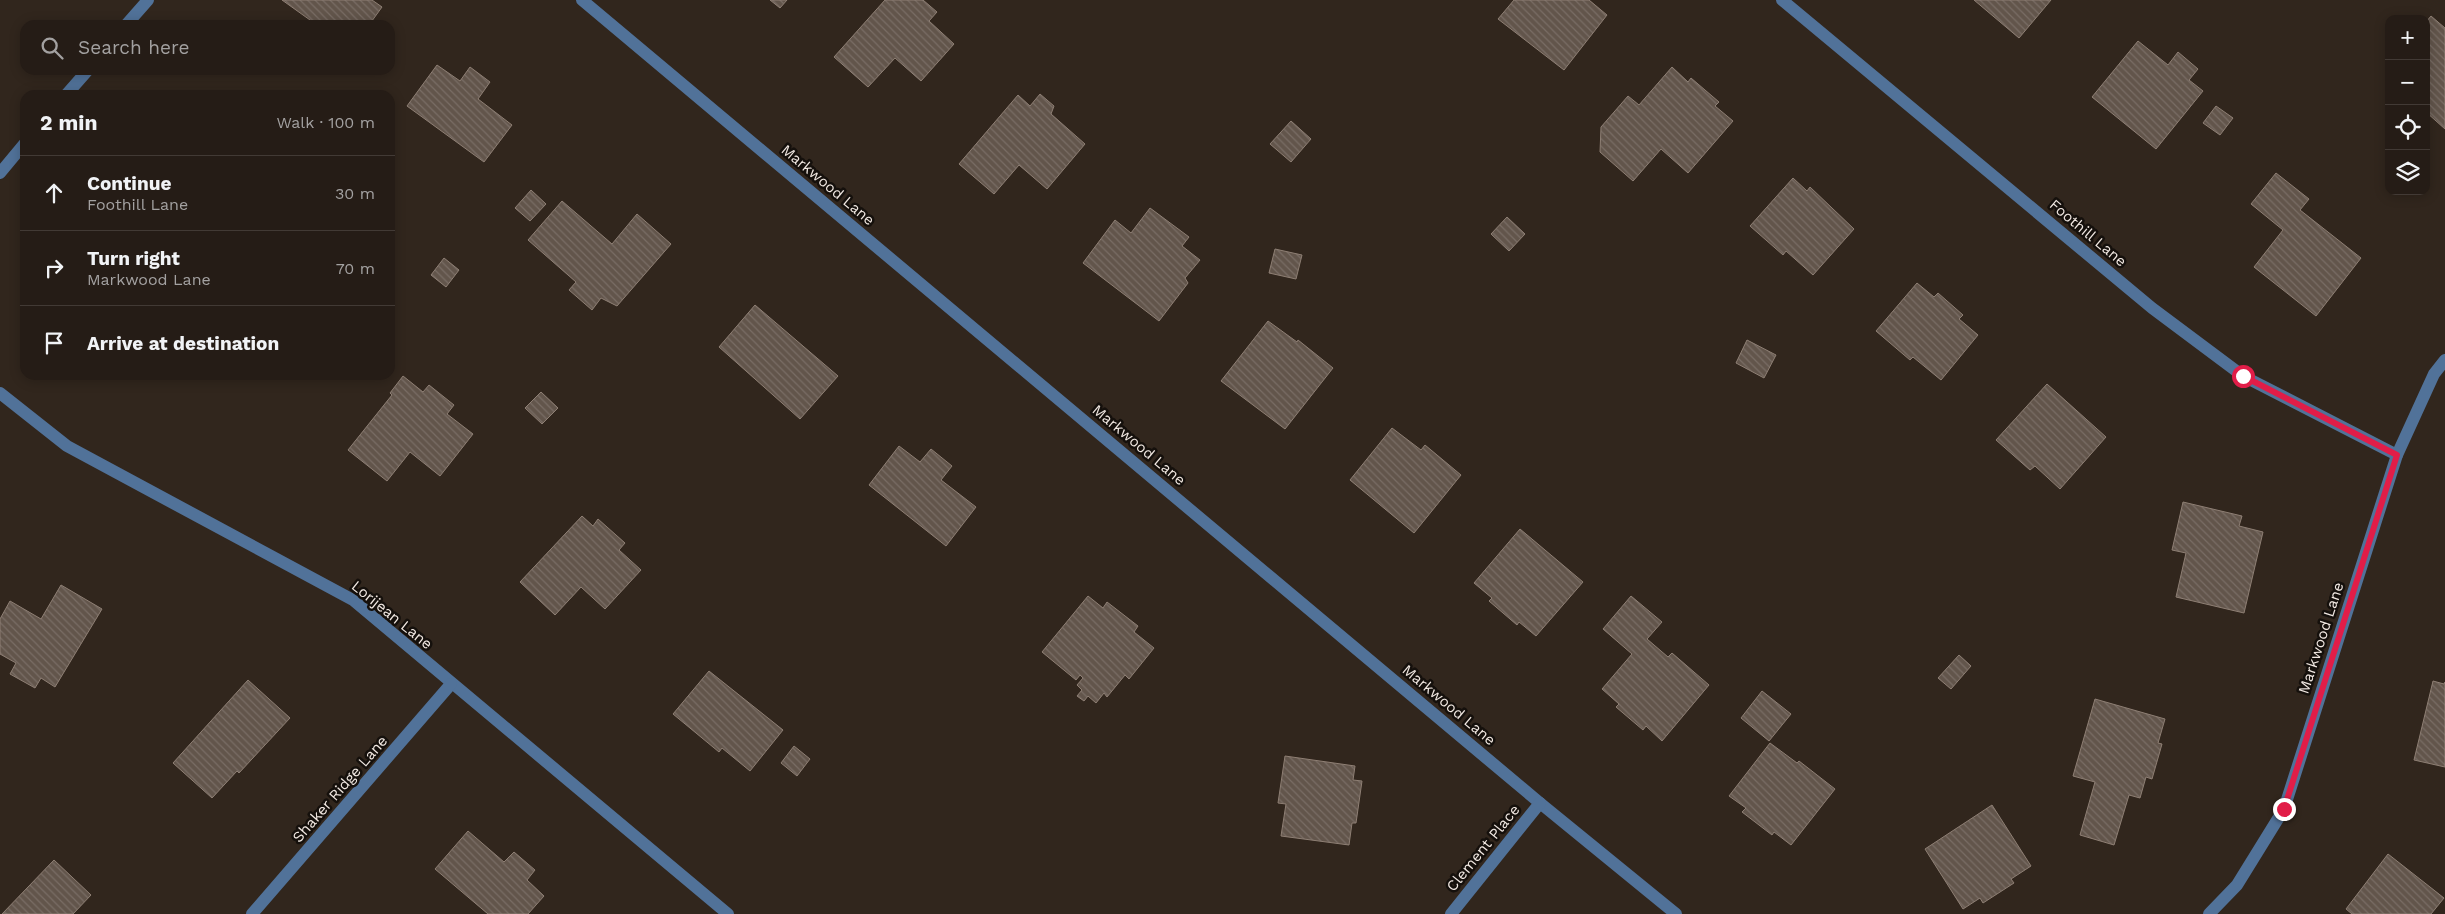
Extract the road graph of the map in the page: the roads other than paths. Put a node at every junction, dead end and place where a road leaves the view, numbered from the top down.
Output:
1 (148, 0) edge
2 (582, 0) edge
3 (1782, 0) edge
4 (130, 20) edge
5 (84, 75) edge
6 (70, 90) edge
7 (20, 149) edge
8 (0, 172) edge
9 (2445, 360) edge
10 (0, 393) edge
11 (2397, 455) junction
12 (451, 684) junction
13 (1540, 803) junction
14 (252, 914) edge
15 (728, 914) edge
16 (1451, 914) edge
17 (1676, 914) edge
18 (2209, 914) edge

1 - 4 street
2 - 13 street, Markwood Lane
3 - 11 street, Foothill Lane
5 - 6 street
7 - 8 street
9 - 11 street, Markwood Lane
10 - 12 street, Lorijean Lane
11 - 18 street, Markwood Lane
12 - 14 street, Shaker Ridge Lane
12 - 15 street, Lorijean Lane
13 - 16 street, Clement Place
13 - 17 street, Markwood Lane

